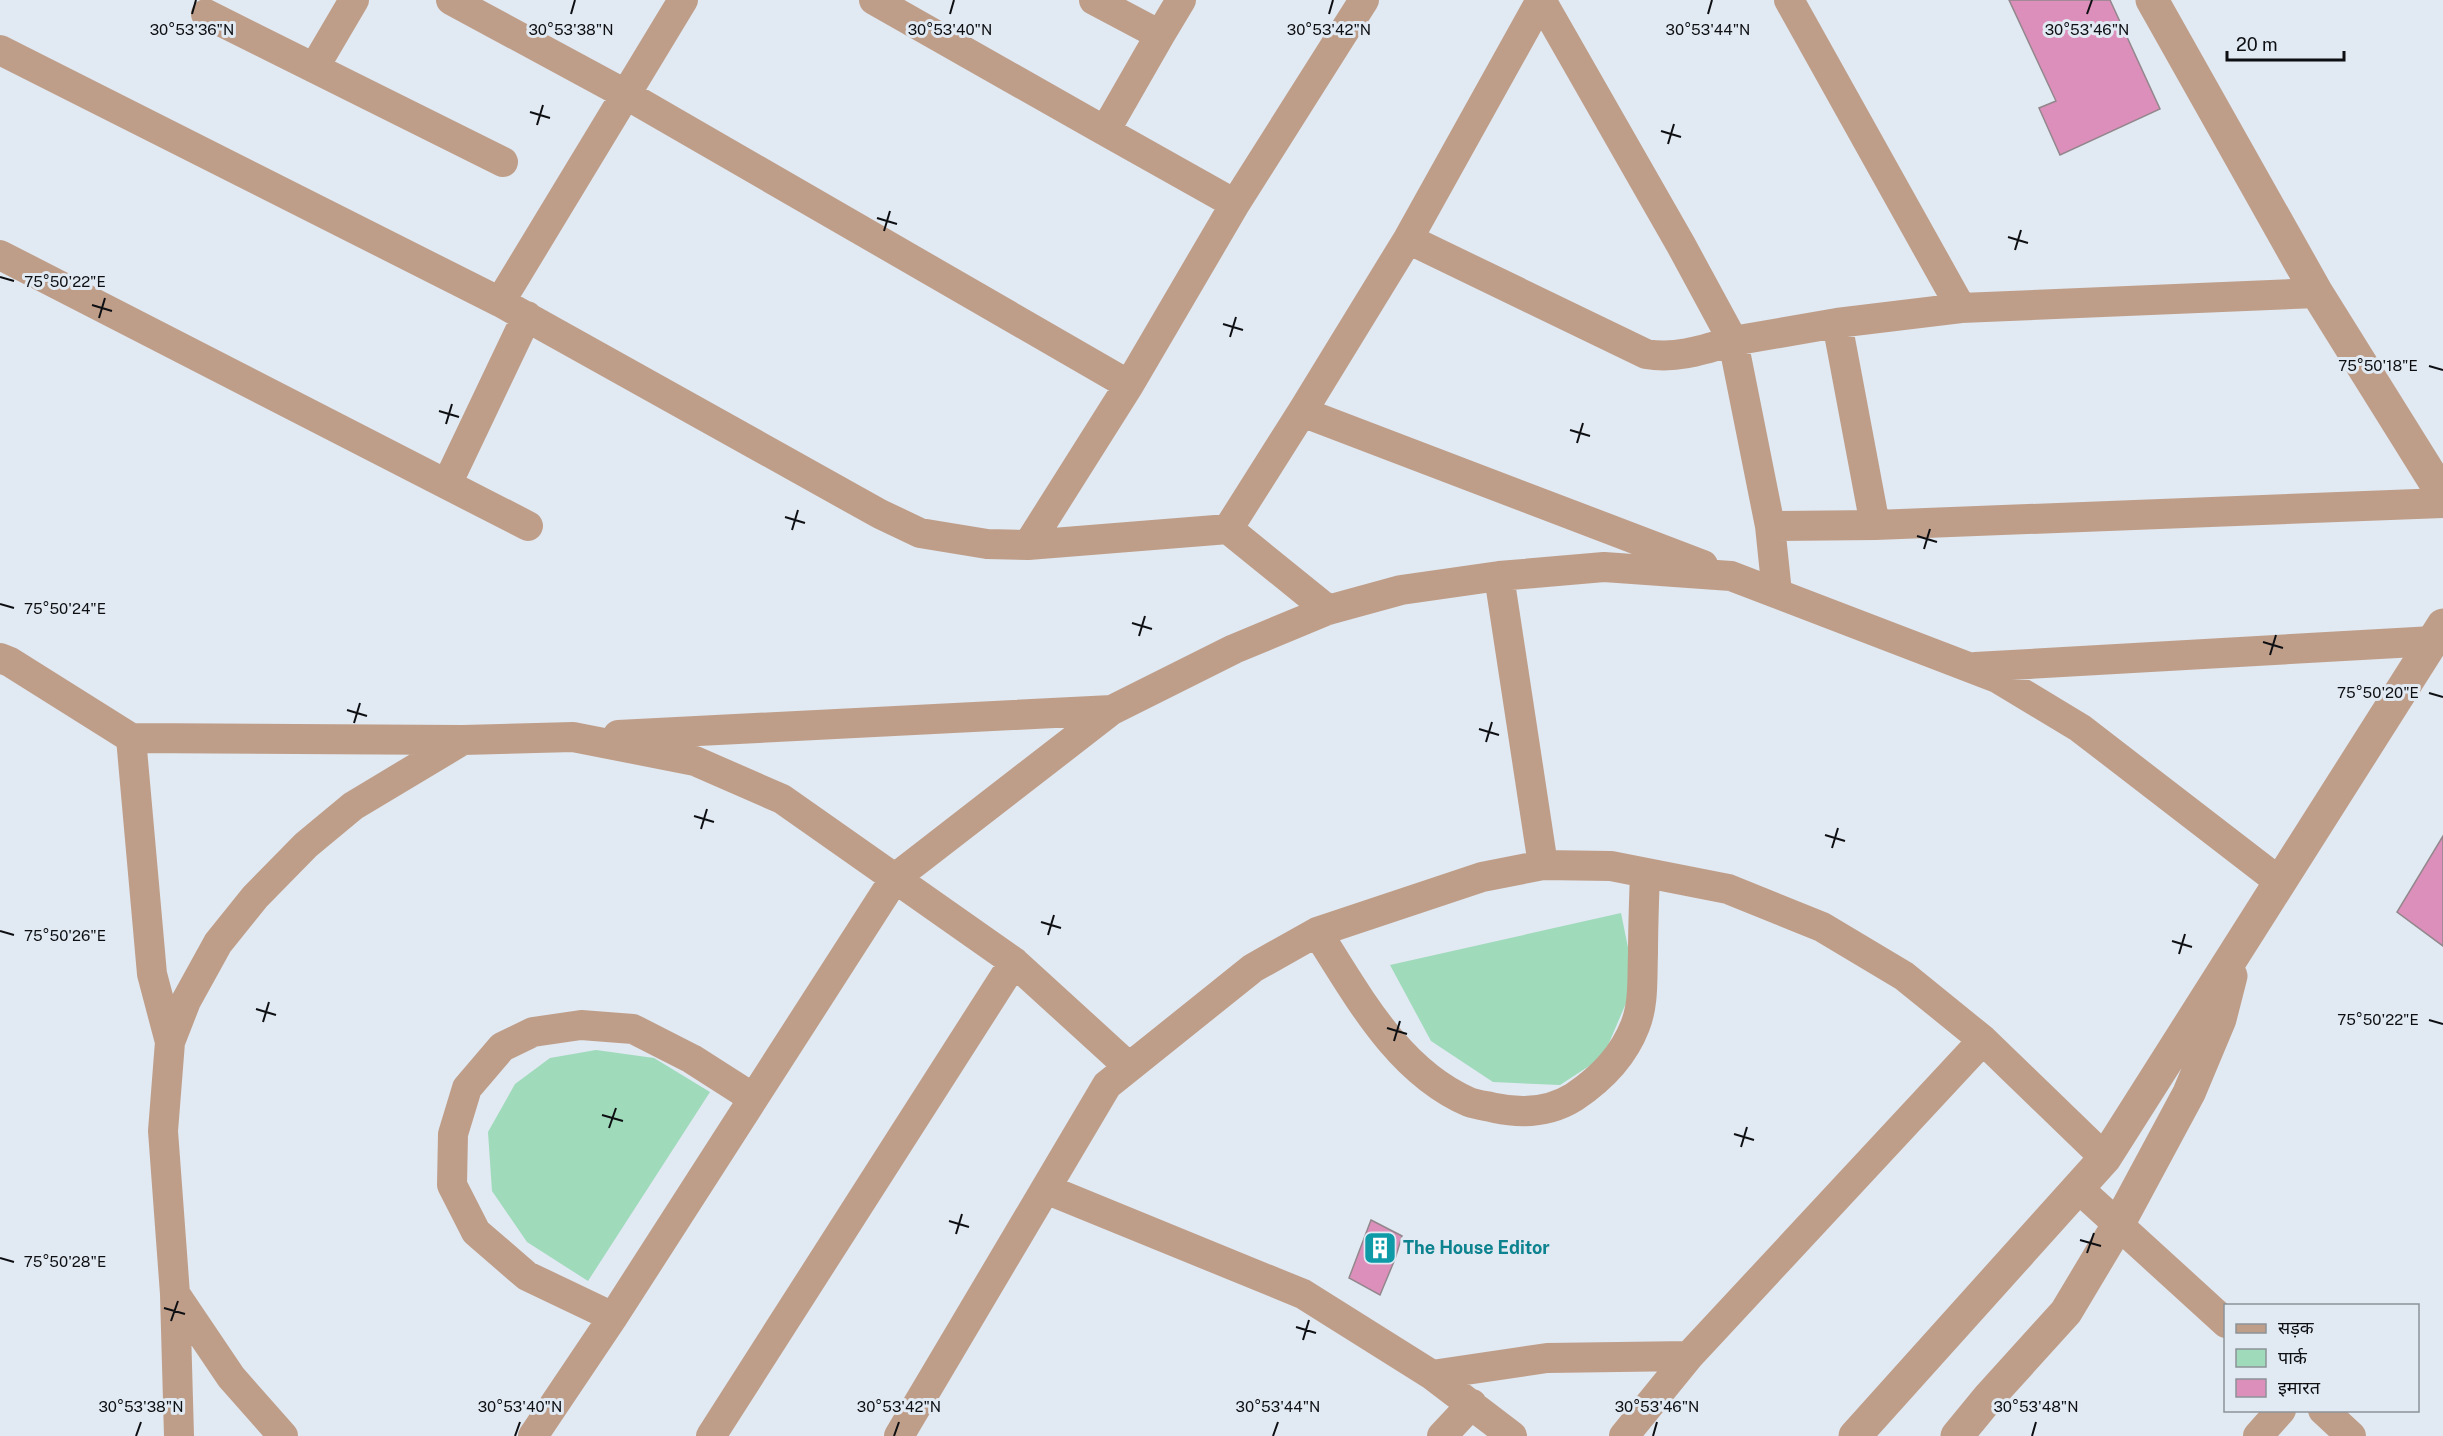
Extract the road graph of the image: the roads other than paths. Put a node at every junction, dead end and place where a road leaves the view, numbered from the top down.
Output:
1 (354, 0) edge
2 (451, 0) edge
3 (683, 0) edge
4 (874, 0) edge
5 (1094, 0) edge
6 (1181, 0) edge
7 (1364, 0) edge
8 (1541, 0) edge
9 (1789, 0) edge
10 (2152, 0) edge
11 (499, 12) edge
12 (206, 14) dead end
13 (1160, 35) junction
14 (0, 50) edge
15 (314, 68) junction
16 (625, 94) junction
17 (1105, 131) junction
18 (503, 162) dead end
19 (1235, 204) junction
20 (1408, 239) junction
21 (0, 255) edge
22 (2317, 292) junction
23 (500, 302) junction
24 (1961, 308) junction
25 (526, 316) junction
26 (1836, 323) junction
27 (1733, 341) junction
28 (1129, 385) junction
29 (1302, 412) junction
30 (447, 484) junction
31 (2443, 495) edge
32 (2443, 503) edge
33 (1875, 525) junction
34 (528, 526) dead end
35 (1770, 526) junction
36 (1228, 529) junction
37 (1028, 545) junction
38 (1499, 576) junction
39 (1731, 576) junction
40 (1777, 593) junction
41 (1328, 610) junction
42 (2438, 633) edge
43 (0, 658) edge
44 (1969, 668) junction
45 (1112, 710) junction
46 (573, 737) junction
47 (131, 738) junction
48 (463, 740) junction
49 (1542, 865) junction
50 (1645, 873) junction
51 (895, 878) junction
52 (2280, 882) junction
53 (1317, 932) junction
54 (2240, 946) junction
55 (1014, 962) junction
56 (1983, 1040) junction
57 (170, 1042) junction
58 (1129, 1068) junction
59 (753, 1098) junction
60 (2104, 1158) junction
61 (2078, 1188) junction
62 (1046, 1189) junction
63 (2118, 1225) junction
64 (175, 1294) junction
65 (613, 1317) junction
66 (2224, 1321) edge
67 (1689, 1356) junction
68 (1432, 1375) junction
69 (1472, 1404) junction
70 (2279, 1412) edge
71 (2325, 1412) edge
72 (1859, 1435) edge
73 (179, 1436) edge
74 (282, 1436) edge
75 (533, 1436) edge
76 (711, 1436) edge
77 (899, 1436) edge
78 (1442, 1436) edge
79 (1512, 1436) edge
80 (1624, 1436) edge
81 (1957, 1436) edge
82 (2258, 1436) edge
83 (2351, 1436) edge

1 - 15 street
2 - 11 street
3 - 16 street
4 - 17 street
5 - 13 street
6 - 13 street
7 - 19 street
8 - 20 street
8 - 27 street
9 - 24 street
10 - 22 street
11 - 16 street
12 - 15 street
13 - 17 street
14 - 23 street
15 - 18 street
16 - 23 street
16 - 28 street
17 - 19 street
19 - 28 street
20 - 27 street
20 - 29 street
21 - 30 street
22 - 24 street
22 - 31 street
23 - 25 street
24 - 26 street
25 - 30 street
25 - 37 street
26 - 27 street
26 - 33 street
27 - 35 street
28 - 37 street
29 - 36 street
29 - 39 street
30 - 34 street
32 - 33 street
33 - 35 street
35 - 40 street
36 - 37 street
36 - 41 street
38 - 39 street
38 - 41 street
38 - 49 street
39 - 40 street
40 - 44 street
41 - 45 street
42 - 44 street
42 - 52 street
43 - 47 street
44 - 52 street
45 - 46 street
45 - 51 street
46 - 48 street
46 - 51 street
47 - 48 street
47 - 57 street
48 - 57 street
49 - 50 street
49 - 53 street
50 - 53 street
50 - 56 street
51 - 55 street
51 - 59 street
52 - 54 street
53 - 58 street
54 - 60 street
54 - 63 street
55 - 58 street
55 - 76 street
56 - 60 street
56 - 67 street
57 - 64 street
58 - 62 street
59 - 65 street
59 - 65 street
60 - 61 street
61 - 63 street
61 - 72 street
62 - 68 street
62 - 77 street
63 - 66 street
63 - 81 street
64 - 73 street
64 - 74 street
65 - 75 street
67 - 68 street
67 - 80 street
68 - 69 street
69 - 78 street
69 - 79 street
70 - 82 street
71 - 83 street

